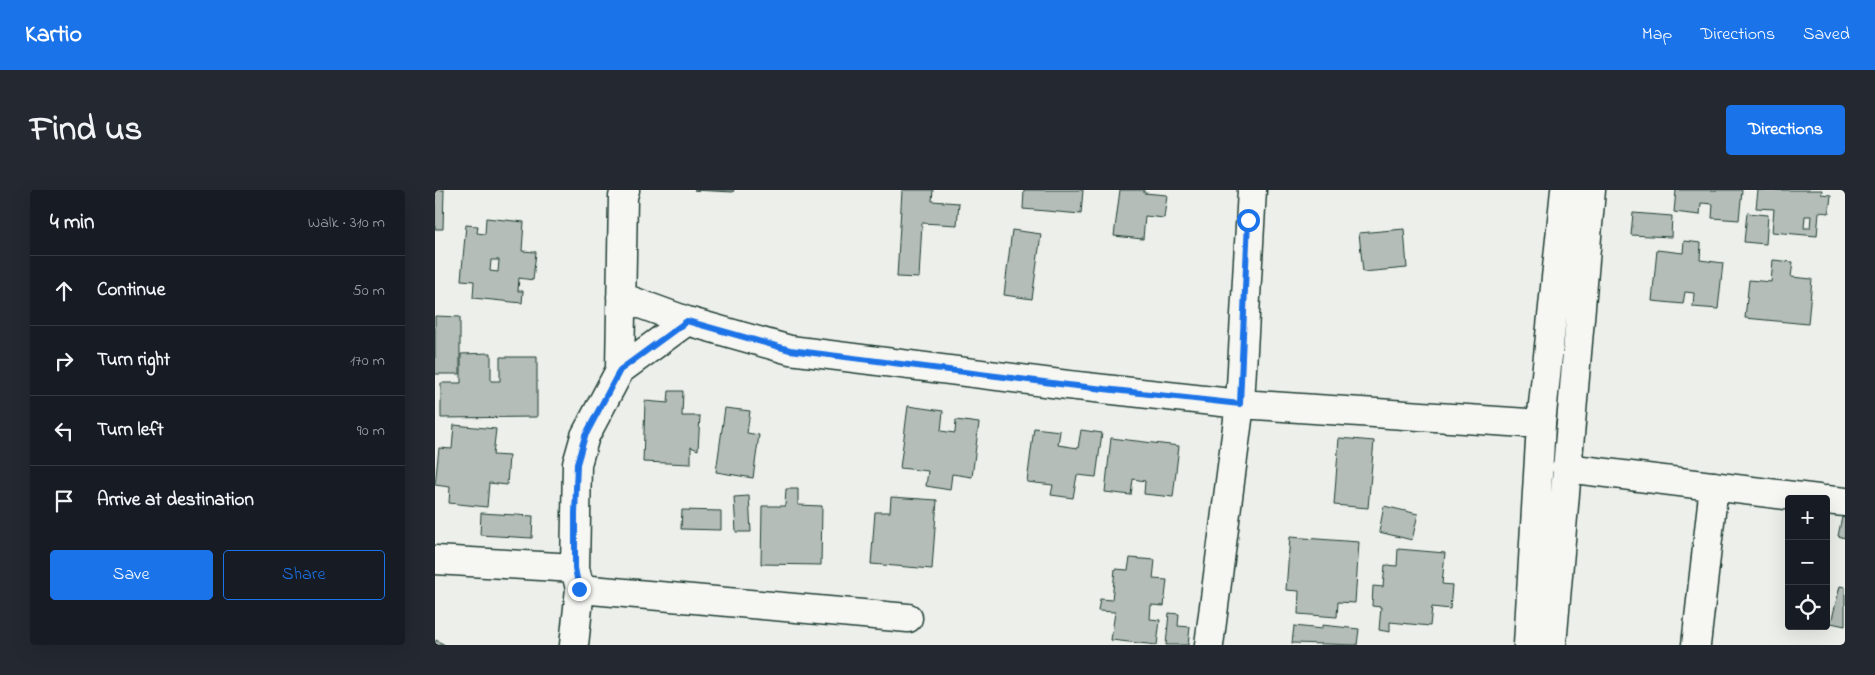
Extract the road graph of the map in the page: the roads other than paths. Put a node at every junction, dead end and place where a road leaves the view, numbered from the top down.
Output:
1 (625, 190) edge
2 (1251, 190) edge
3 (1565, 190) edge
4 (1591, 190) edge
5 (621, 297) junction
6 (687, 321) junction
7 (620, 370) junction
8 (1240, 404) junction
9 (1541, 424) junction
10 (1566, 468) junction
11 (1714, 486) junction
12 (1786, 495) edge
13 (1830, 500) edge
14 (1845, 502) edge
15 (435, 560) edge
16 (577, 578) junction
17 (908, 618) dead end
18 (574, 645) edge
19 (1209, 645) edge
20 (1528, 645) edge
21 (1552, 645) edge
22 (1696, 645) edge

1 - 5 street
2 - 8 street
3 - 9 street
4 - 10 street
5 - 6 street
5 - 7 street
6 - 7 street
6 - 8 street
7 - 16 street
8 - 9 street
8 - 19 street
9 - 20 street
10 - 11 street
10 - 21 street
11 - 12 street
11 - 22 street
13 - 14 street
15 - 16 street
16 - 17 street
16 - 18 street

